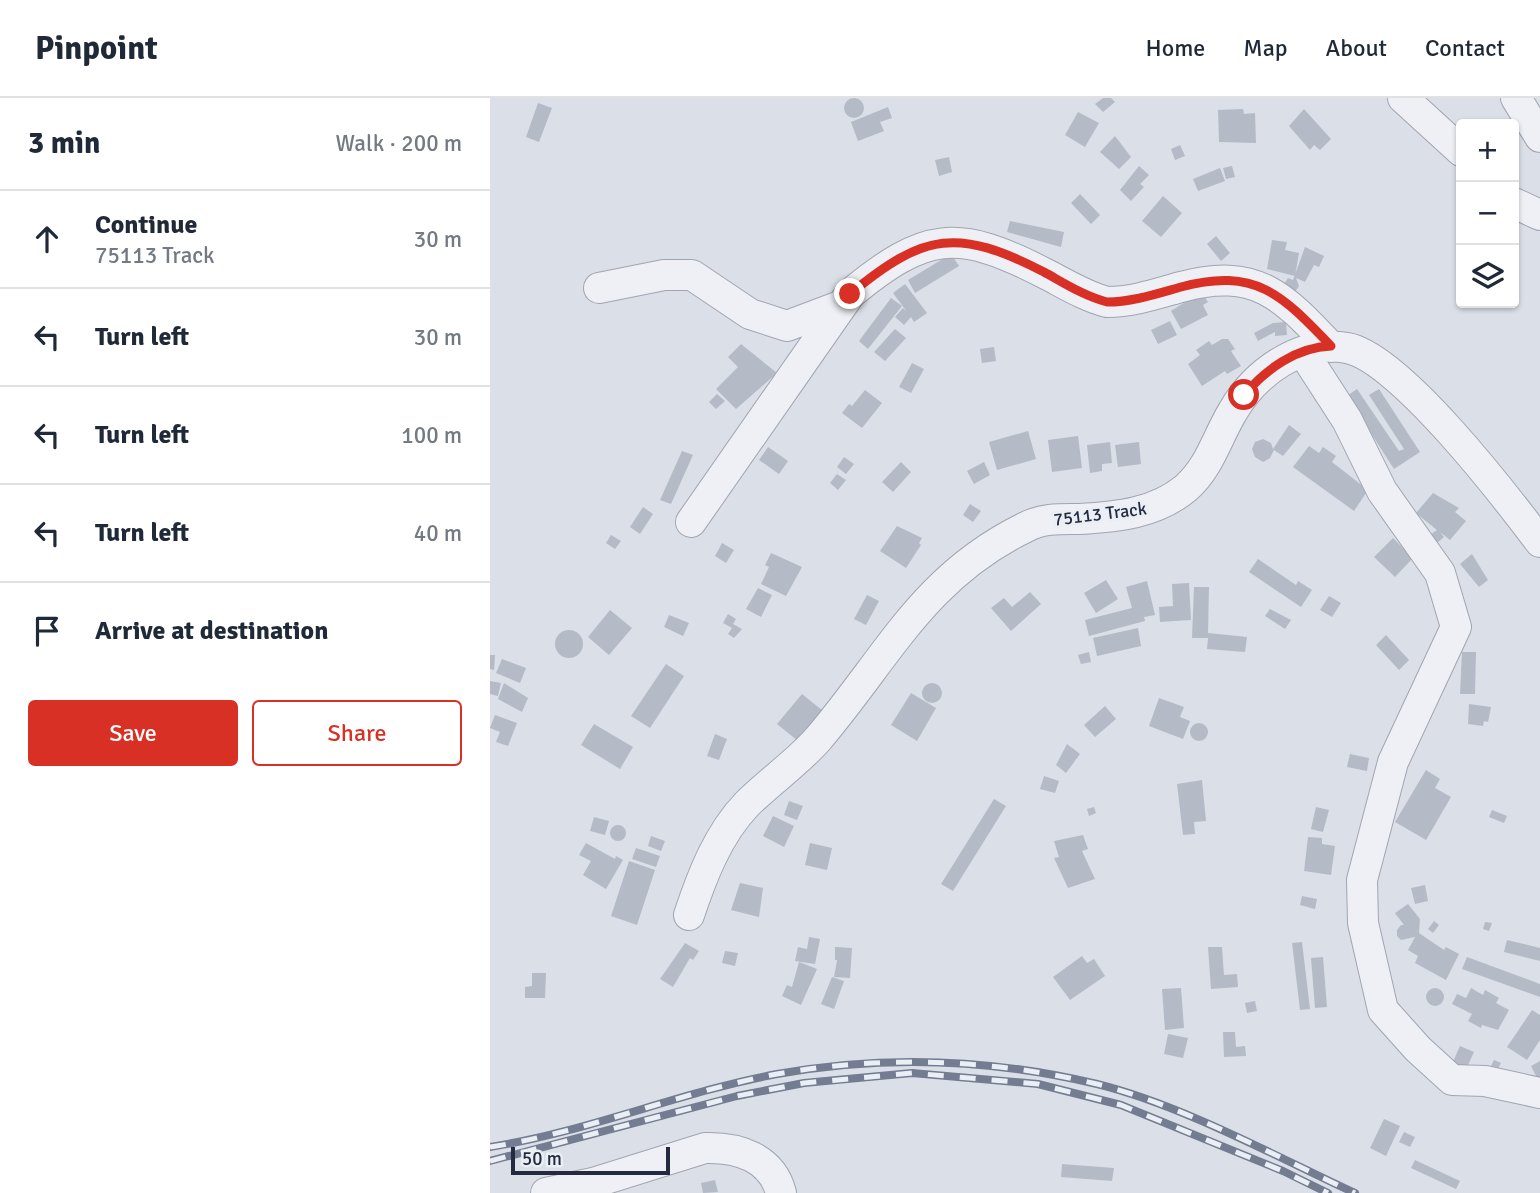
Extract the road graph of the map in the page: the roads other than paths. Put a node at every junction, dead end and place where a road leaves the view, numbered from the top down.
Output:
1 (1403, 98) edge
2 (1516, 98) edge
3 (1540, 136) edge
4 (1456, 146) edge
5 (1519, 205) edge
6 (1540, 215) edge
7 (598, 288) dead end
8 (840, 306) junction
9 (1317, 349) junction
10 (691, 522) dead end
11 (1540, 542) edge
12 (689, 915) dead end
13 (1540, 1093) edge
14 (546, 1193) edge
15 (781, 1193) edge

1 - 4 street
2 - 3 street
5 - 6 street
7 - 8 street
8 - 9 street
8 - 10 street
9 - 11 street
9 - 12 street, 75113 Track
9 - 13 street
14 - 15 street

